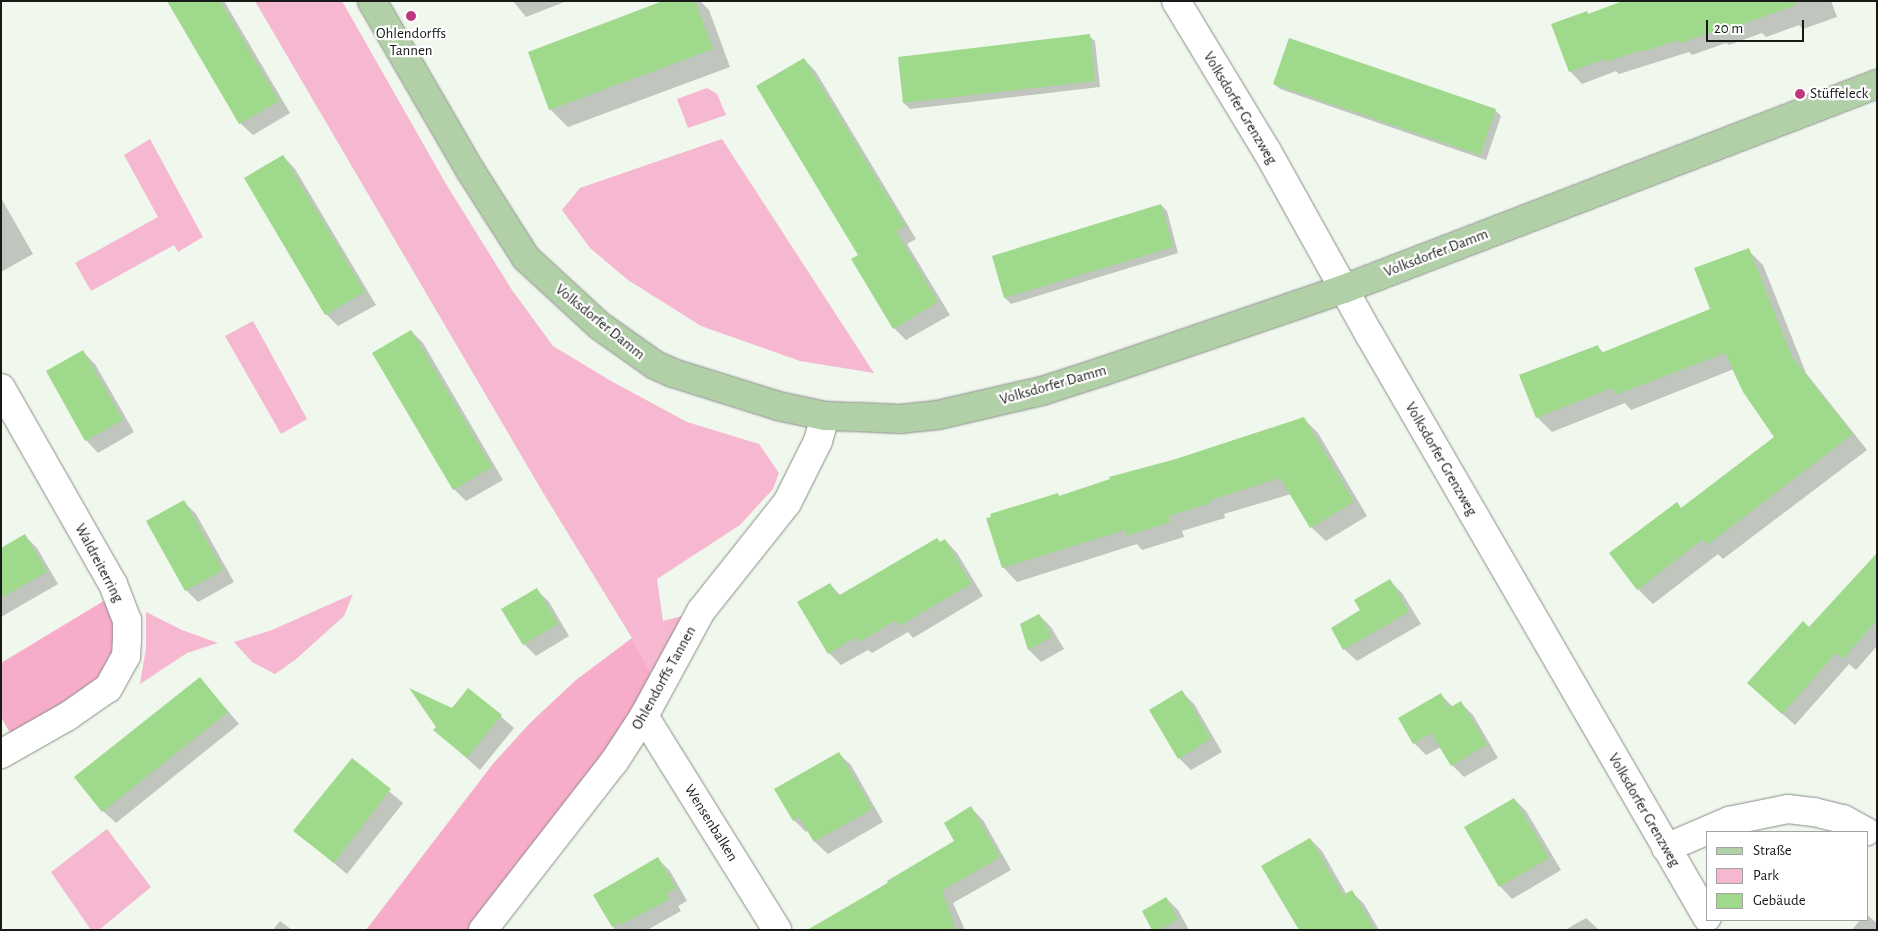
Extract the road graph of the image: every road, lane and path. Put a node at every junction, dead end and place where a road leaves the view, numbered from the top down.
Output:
1 (372, 1) edge
2 (1176, 1) edge
3 (1877, 84) edge
4 (1344, 289) junction
5 (1, 388) edge
6 (825, 416) junction
7 (644, 716) junction
8 (1, 754) edge
9 (1865, 831) edge
10 (1666, 848) junction
11 (1706, 915) edge
12 (483, 930) edge
13 (777, 930) edge

1 - 6 main road, Volksdorfer Damm
2 - 4 street, Volksdorfer Grenzweg
3 - 4 main road, Volksdorfer Damm
4 - 6 main road, Volksdorfer Damm
4 - 10 street, Volksdorfer Grenzweg
5 - 8 street, Waldreiterring
6 - 7 street, Ohlendorffs Tannen
7 - 12 street, Ohlendorffs Tannen
7 - 13 street, Wensenbalken
9 - 10 street
10 - 11 street, Volksdorfer Grenzweg

